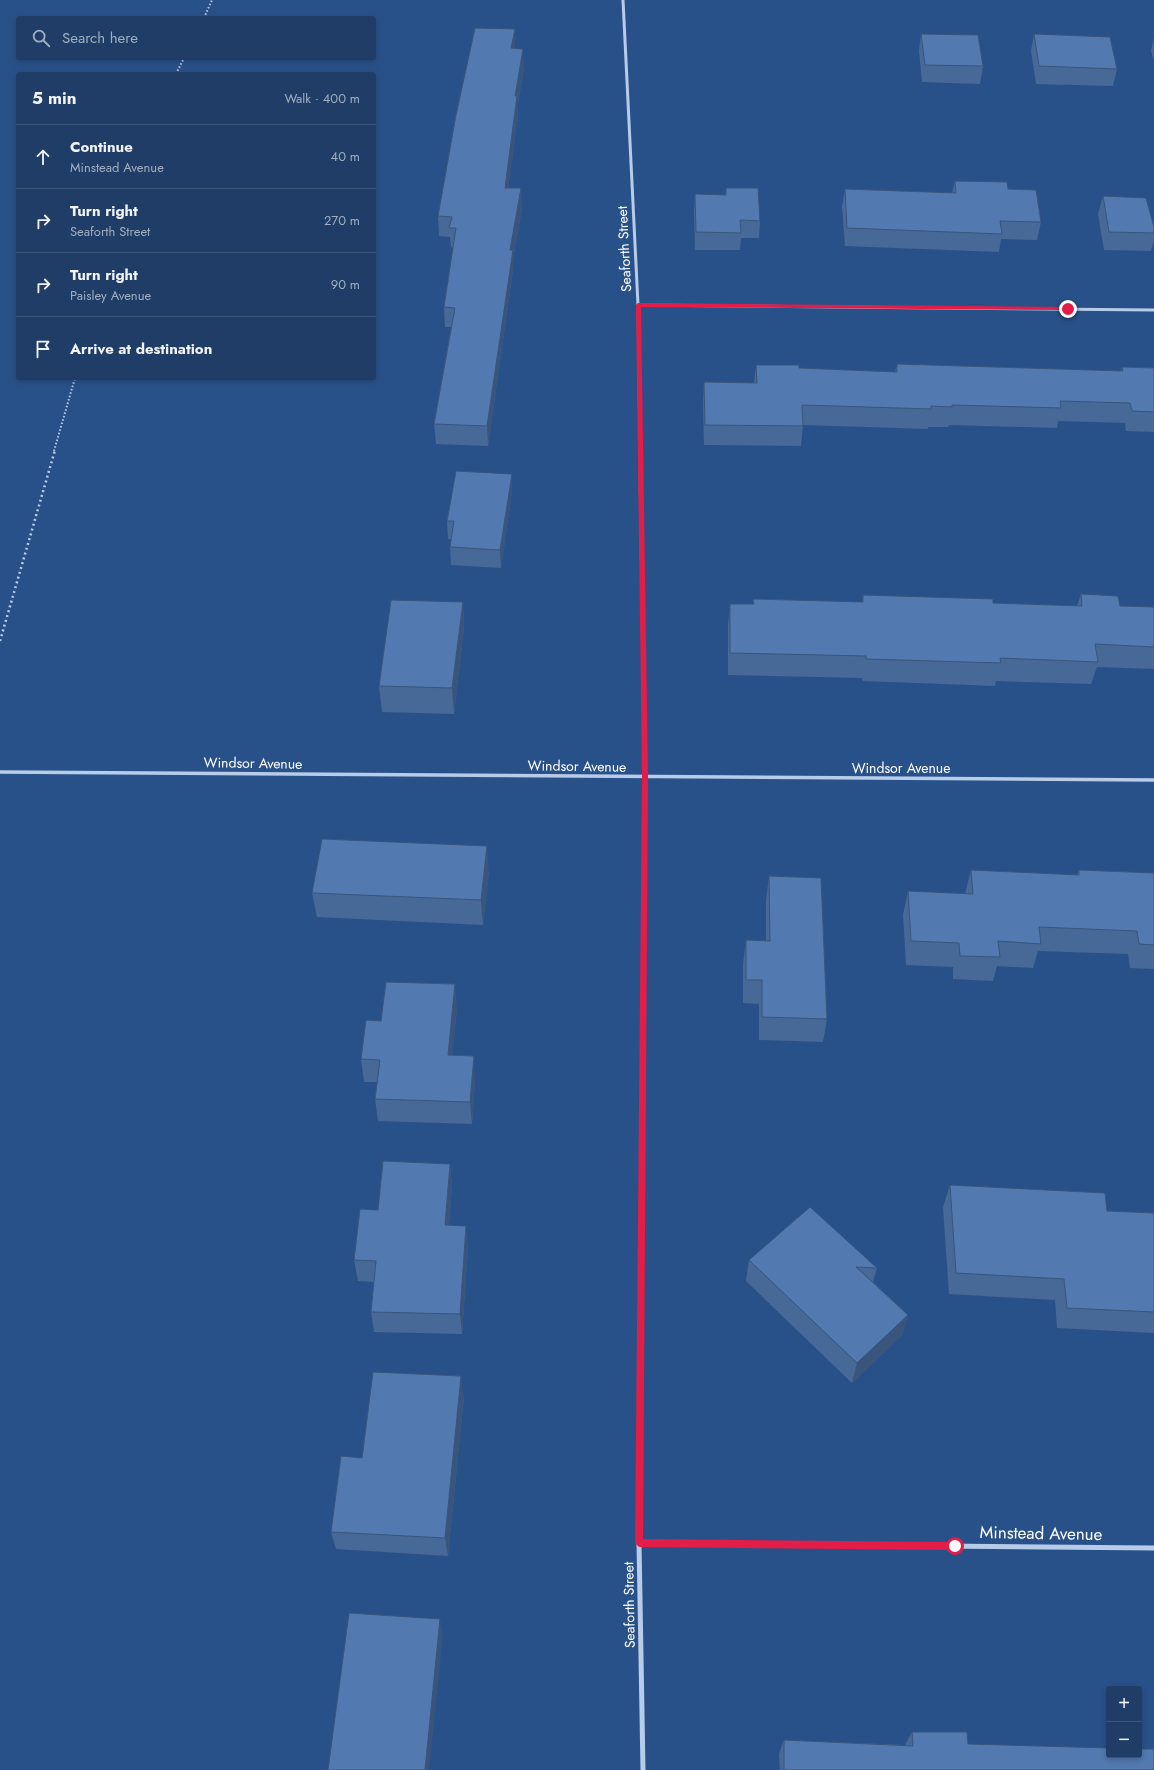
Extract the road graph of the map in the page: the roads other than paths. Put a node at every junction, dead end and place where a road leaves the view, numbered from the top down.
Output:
1 (623, 0) edge
2 (638, 305) junction
3 (1154, 310) edge
4 (0, 772) edge
5 (645, 777) junction
6 (1154, 780) edge
7 (639, 1543) junction
8 (1154, 1548) edge
9 (643, 1770) edge

1 - 2 street, Seaforth Street
2 - 3 street
2 - 5 street, Seaforth Street
4 - 5 street, Windsor Avenue
5 - 6 street, Windsor Avenue
5 - 7 street, Seaforth Street
7 - 8 street, Minstead Avenue
7 - 9 street, Seaforth Street

